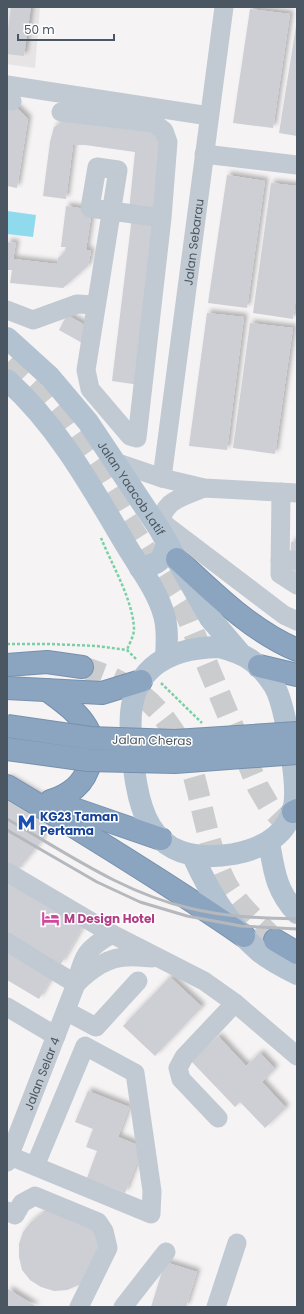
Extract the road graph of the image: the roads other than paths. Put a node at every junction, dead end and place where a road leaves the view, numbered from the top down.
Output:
1 (224, 7) edge
2 (9, 95) edge
3 (61, 112) dead end
4 (210, 116) junction
5 (204, 154) junction
6 (297, 165) edge
7 (162, 218) junction
8 (96, 305) junction
9 (7, 310) edge
10 (7, 338) edge
11 (7, 380) edge
12 (115, 462) junction
13 (162, 478) junction
14 (204, 488) junction
15 (292, 489) edge
16 (163, 532) junction
17 (288, 560) edge
18 (140, 568) junction
19 (297, 585) edge
20 (297, 621) edge
21 (297, 650) edge
22 (239, 652) junction
23 (166, 657) junction
24 (7, 665) edge
25 (259, 666) junction
26 (82, 668) tunnel mouth
27 (147, 674) junction
28 (297, 675) edge
29 (7, 688) edge
30 (47, 690) junction
31 (7, 726) edge
32 (297, 733) edge
33 (7, 749) edge
34 (297, 753) edge
35 (7, 783) edge
36 (7, 786) edge
37 (51, 801) junction
38 (295, 811) edge
39 (161, 839) junction
40 (269, 842) junction
41 (193, 856) junction
42 (7, 872) edge
43 (297, 913) edge
44 (112, 934) junction
45 (244, 936) junction
46 (275, 940) tunnel mouth
47 (7, 942) edge
48 (297, 953) edge
49 (160, 958) junction
50 (297, 974) edge
51 (138, 981) dead end
52 (76, 984) junction
53 (235, 1003) junction
54 (7, 1007) edge
55 (66, 1011) junction
56 (56, 1036) junction
57 (297, 1056) edge
58 (218, 1118) dead end
59 (8, 1159) edge
60 (35, 1166) junction
61 (7, 1211) edge
62 (237, 1243) dead end
63 (166, 1252) dead end
64 (79, 1307) edge
65 (123, 1307) edge
66 (216, 1307) edge

1 - 4 street, Jalan Sebarau
2 - 4 street
3 - 7 street
4 - 5 street, Jalan Sebarau
5 - 6 street
5 - 13 street, Jalan Sebarau
7 - 8 street
7 - 8 street
8 - 9 street
10 - 12 main road, Jalan Yaacob Latif
11 - 18 main road
12 - 13 street
12 - 16 main road, Jalan Yaacob Latif
13 - 14 street
14 - 15 street
14 - 16 street
15 - 17 street
16 - 18 main road
16 - 20 street
16 - 21 highway
16 - 22 main road, Jalan Yaacob Latif
17 - 19 street
18 - 23 main road
22 - 23 main road
22 - 25 main road
23 - 27 main road
24 - 26 highway
25 - 28 highway
25 - 38 main road
27 - 30 highway
27 - 39 main road
29 - 30 highway
30 - 37 highway
31 - 32 highway, Jalan Cheras, bridge
33 - 34 highway, Jalan Cheras, bridge
35 - 37 highway
36 - 45 highway
37 - 39 highway
38 - 40 main road
39 - 41 main road
40 - 41 main road
40 - 43 main road
41 - 45 main road
42 - 44 street
44 - 49 street
44 - 52 street, Jalan Selar 4
45 - 50 main road
46 - 48 highway
47 - 52 street
49 - 52 street, Jalan Selar 4
49 - 53 street
51 - 55 street
52 - 55 street, Jalan Selar 4
53 - 57 street
53 - 58 street
54 - 56 street
55 - 56 street, Jalan Selar 4
56 - 59 street, Jalan Selar 4
59 - 60 street
60 - 60 street
61 - 64 street
62 - 66 street
63 - 65 street

